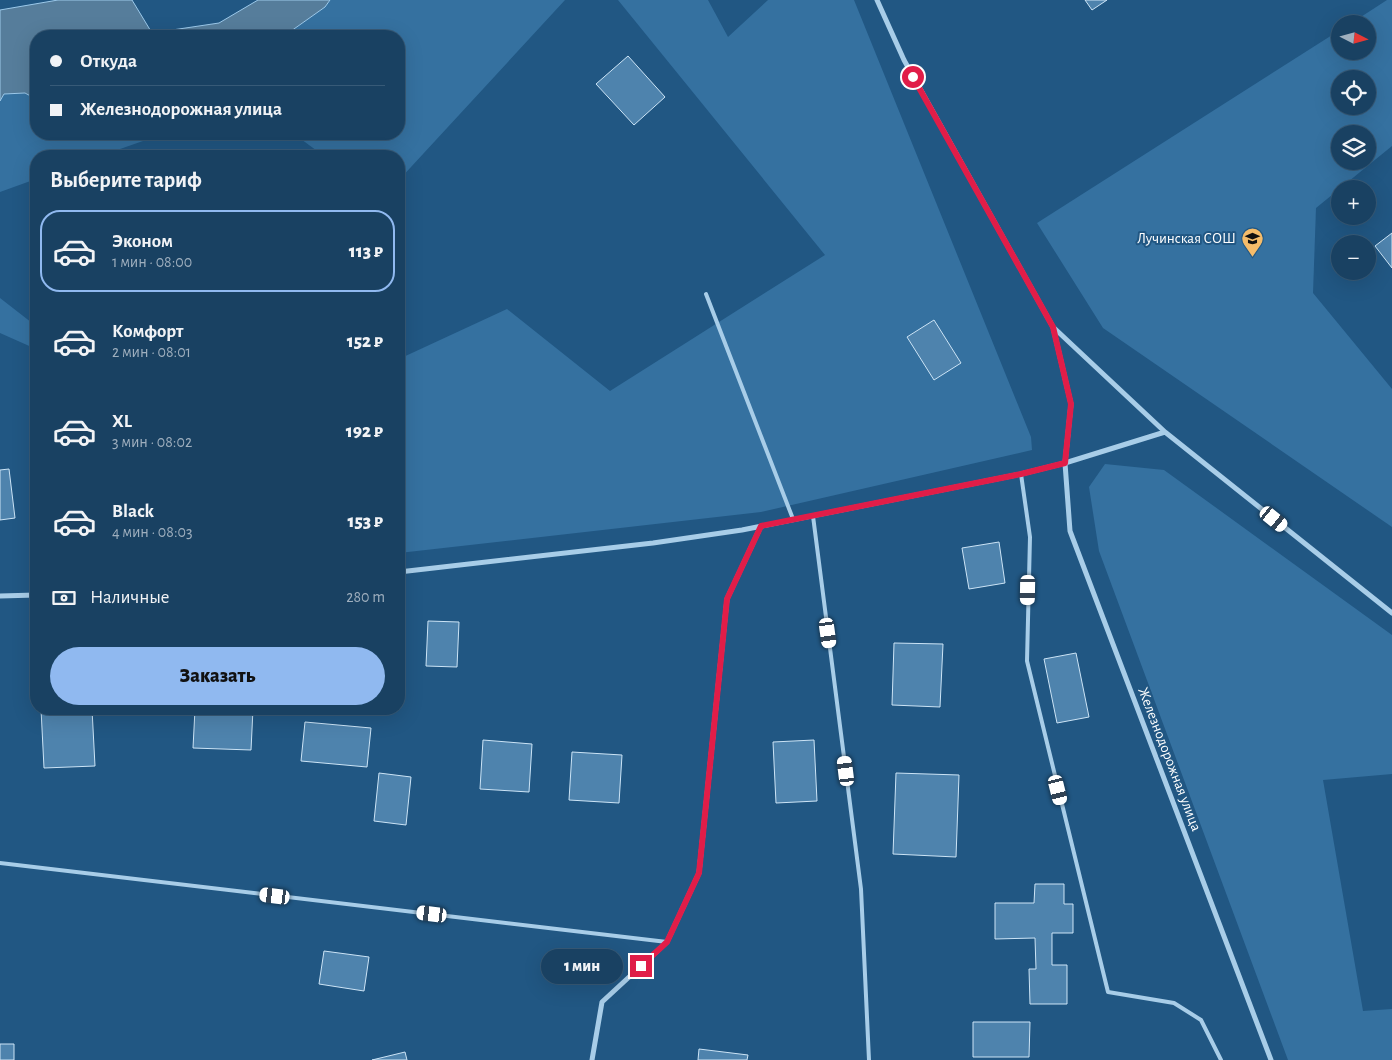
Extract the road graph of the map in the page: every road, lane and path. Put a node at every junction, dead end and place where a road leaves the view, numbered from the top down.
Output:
1 (877, 0) edge
2 (706, 294) dead end
3 (1053, 327) junction
4 (1165, 432) junction
5 (1065, 463) junction
6 (1021, 474) junction
7 (812, 516) junction
8 (793, 519) junction
9 (761, 526) junction
10 (405, 571) edge
11 (0, 596) edge
12 (30, 596) edge
13 (1392, 613) edge
14 (0, 863) edge
15 (667, 942) junction
16 (592, 1060) edge
17 (869, 1060) edge
18 (1221, 1060) edge
19 (1271, 1060) edge

1 - 3 street
2 - 8 lane
3 - 4 street
3 - 5 street, Железнодорожная улица
4 - 5 street
4 - 13 street
5 - 6 street
5 - 19 street, Железнодорожная улица
6 - 7 street
6 - 18 lane
7 - 8 street
7 - 17 lane
8 - 9 street
9 - 10 street
9 - 15 street
11 - 12 street
14 - 15 lane
15 - 16 street

